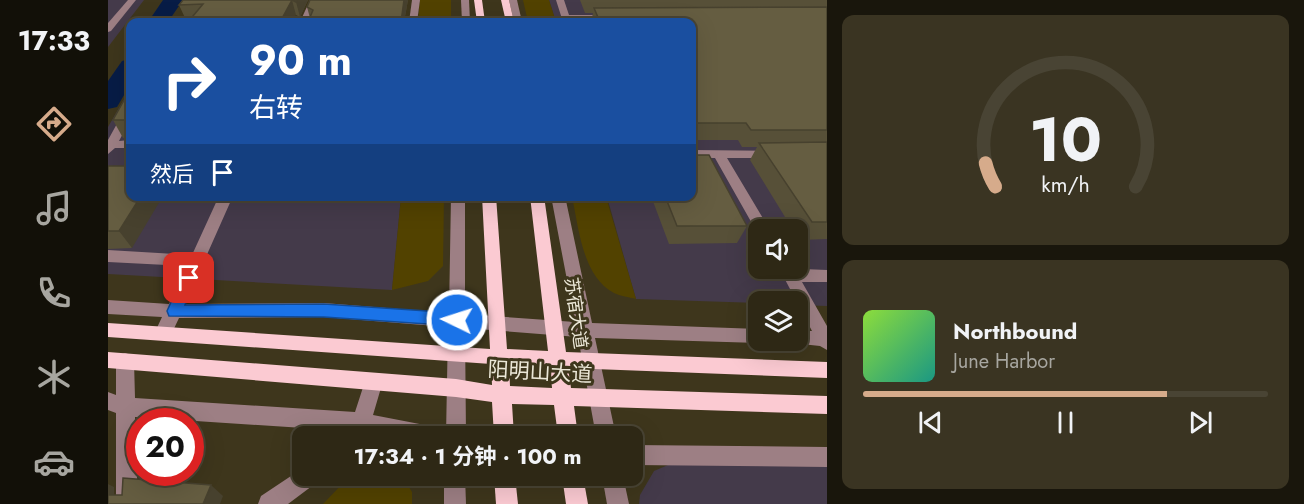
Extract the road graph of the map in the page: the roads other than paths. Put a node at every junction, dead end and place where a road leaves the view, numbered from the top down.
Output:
1 (132, 0) edge
2 (314, 0) edge
3 (416, 0) edge
4 (465, 0) edge
5 (478, 0) edge
6 (506, 0) edge
7 (513, 0) edge
8 (560, 0) edge
9 (306, 18) edge
10 (414, 18) edge
11 (466, 18) edge
12 (480, 18) edge
13 (509, 18) edge
14 (517, 18) edge
15 (566, 18) edge
16 (108, 29) edge
17 (126, 118) edge
18 (126, 145) edge
19 (110, 147) edge
20 (779, 153) edge
21 (696, 154) edge
22 (720, 154) junction
23 (224, 201) edge
24 (458, 201) edge
25 (489, 201) edge
26 (538, 201) edge
27 (559, 201) edge
28 (757, 219) edge
29 (108, 256) edge
30 (197, 261) junction
31 (808, 274) edge
32 (827, 276) edge
33 (792, 279) edge
34 (108, 307) edge
35 (174, 311) junction
36 (457, 320) junction
37 (496, 324) junction
38 (555, 328) junction
39 (108, 330) edge
40 (585, 330) junction
41 (164, 332) junction
42 (748, 336) edge
43 (808, 339) edge
44 (826, 340) edge
45 (456, 353) junction
46 (498, 357) junction
47 (117, 360) edge
48 (559, 360) junction
49 (591, 361) junction
50 (827, 370) edge
51 (374, 381) junction
52 (456, 388) junction
53 (502, 395) junction
54 (564, 398) junction
55 (598, 398) junction
56 (117, 404) edge
57 (827, 405) edge
58 (330, 426) edge
59 (360, 426) edge
60 (456, 426) edge
61 (504, 426) edge
62 (567, 426) edge
63 (604, 426) edge
64 (643, 455) edge
65 (827, 457) edge
66 (295, 486) edge
67 (455, 486) edge
68 (506, 486) edge
69 (574, 486) edge
70 (615, 486) edge
71 (127, 504) edge
72 (269, 504) edge
73 (455, 504) edge
74 (507, 504) edge
75 (577, 504) edge
76 (618, 504) edge

1 - 16 lane
2 - 9 lane
3 - 10 lane
4 - 11 lane
5 - 12 main road
6 - 13 main road
7 - 14 lane
8 - 15 lane
17 - 19 lane
18 - 19 lane
20 - 22 lane
21 - 22 lane
22 - 28 lane
23 - 30 lane
24 - 36 lane
25 - 37 main road
26 - 38 main road, 苏宿大道
27 - 40 lane
29 - 30 lane
30 - 35 lane
31 - 32 lane
33 - 44 lane
34 - 35 lane
35 - 36 lane
35 - 41 lane
36 - 37 lane
36 - 45 lane
37 - 38 lane
37 - 46 main road
38 - 40 lane
38 - 48 main road, 苏宿大道
39 - 41 main road, 阳明山大道
40 - 42 lane
40 - 49 lane
41 - 45 main road, 阳明山大道
43 - 44 lane
45 - 46 main road, 阳明山大道
45 - 52 lane
46 - 48 main road, 阳明山大道
46 - 53 main road
47 - 51 main road, 阳明山大道
47 - 56 lane
48 - 49 main road, 阳明山大道
48 - 54 main road, 苏宿大道
49 - 50 main road, 阳明山大道
49 - 55 lane
51 - 52 main road, 阳明山大道
51 - 59 lane
52 - 53 main road, 阳明山大道
52 - 60 lane
53 - 54 main road, 阳明山大道
53 - 61 main road
54 - 55 main road, 阳明山大道
54 - 62 main road, 苏宿大道
55 - 57 main road, 阳明山大道
55 - 63 lane
56 - 58 lane
56 - 71 lane
64 - 65 lane
66 - 72 lane
67 - 73 lane
68 - 74 main road
69 - 75 main road
70 - 76 lane

